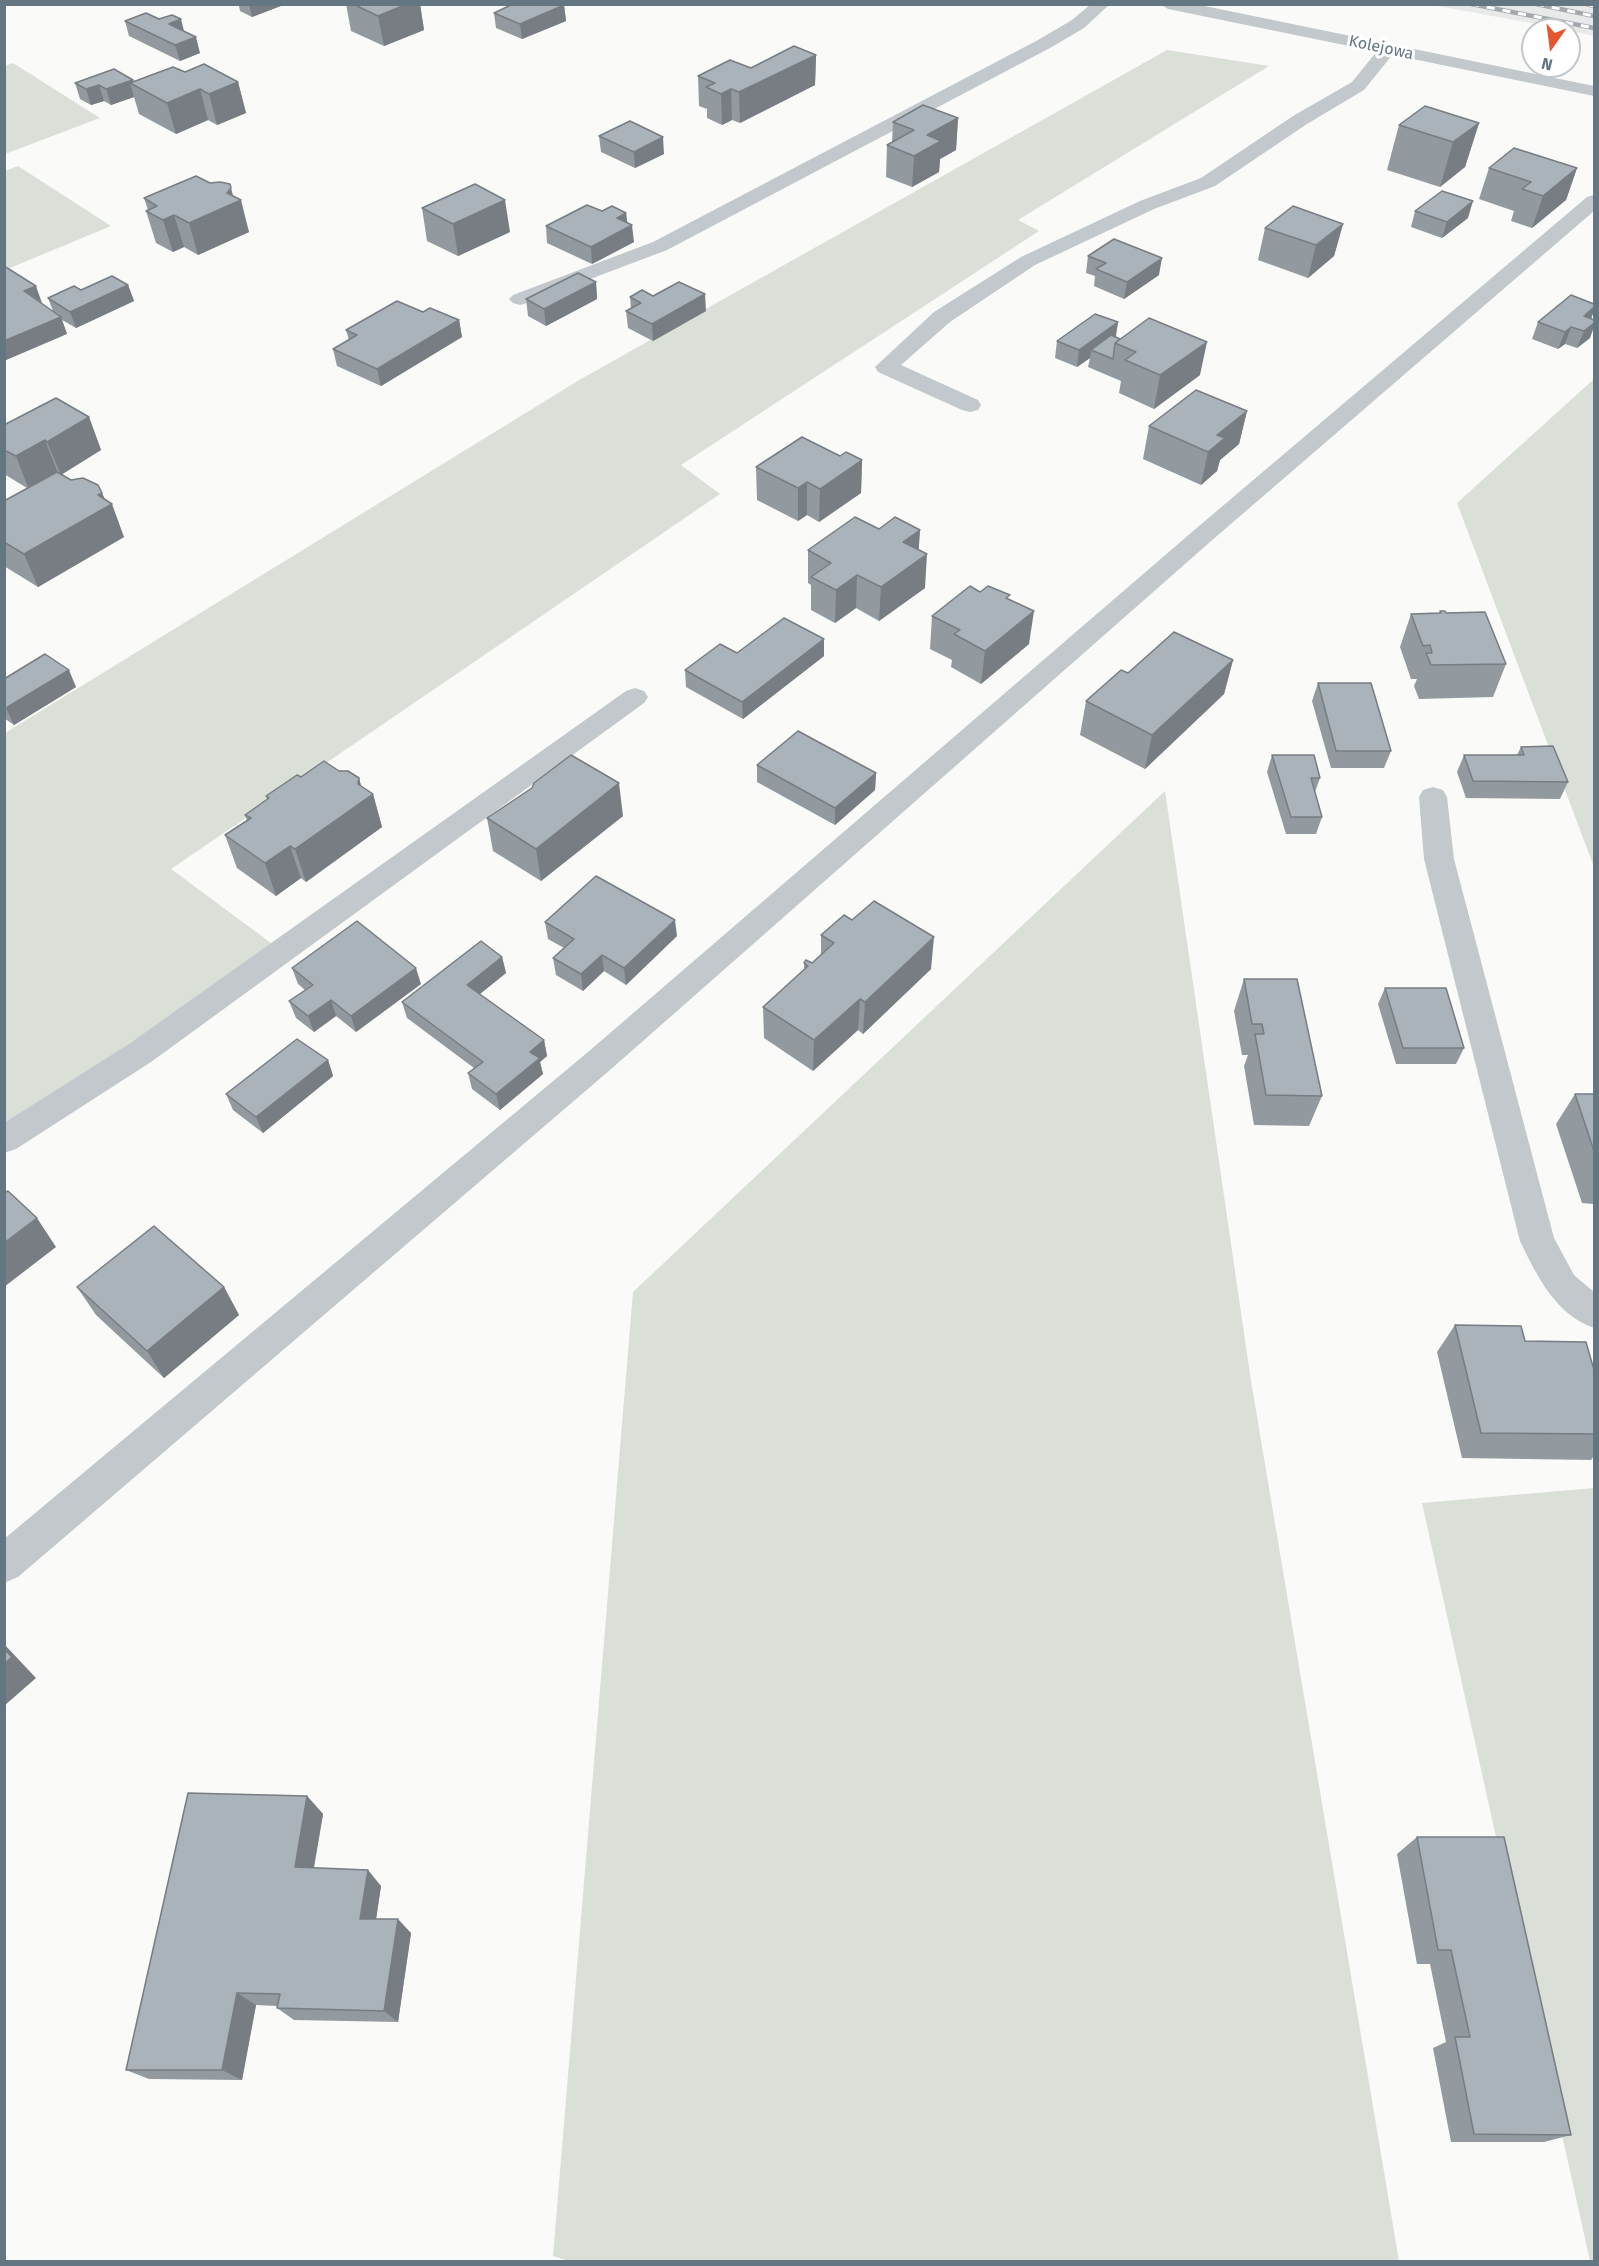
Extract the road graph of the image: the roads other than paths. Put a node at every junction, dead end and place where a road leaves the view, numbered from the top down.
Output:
1 (1102, 4) edge
2 (1168, 4) edge
3 (1388, 49) junction
4 (1594, 91) edge
5 (1594, 201) edge
6 (520, 298) dead end
7 (970, 405) dead end
8 (635, 697) dead end
9 (1433, 797) dead end
10 (4, 1140) edge
11 (1594, 1313) edge
12 (4, 1564) edge

1 - 6 street
2 - 3 street, Kolejowa
3 - 4 street, Kolejowa
3 - 7 street
5 - 12 street
8 - 10 street
9 - 11 street

